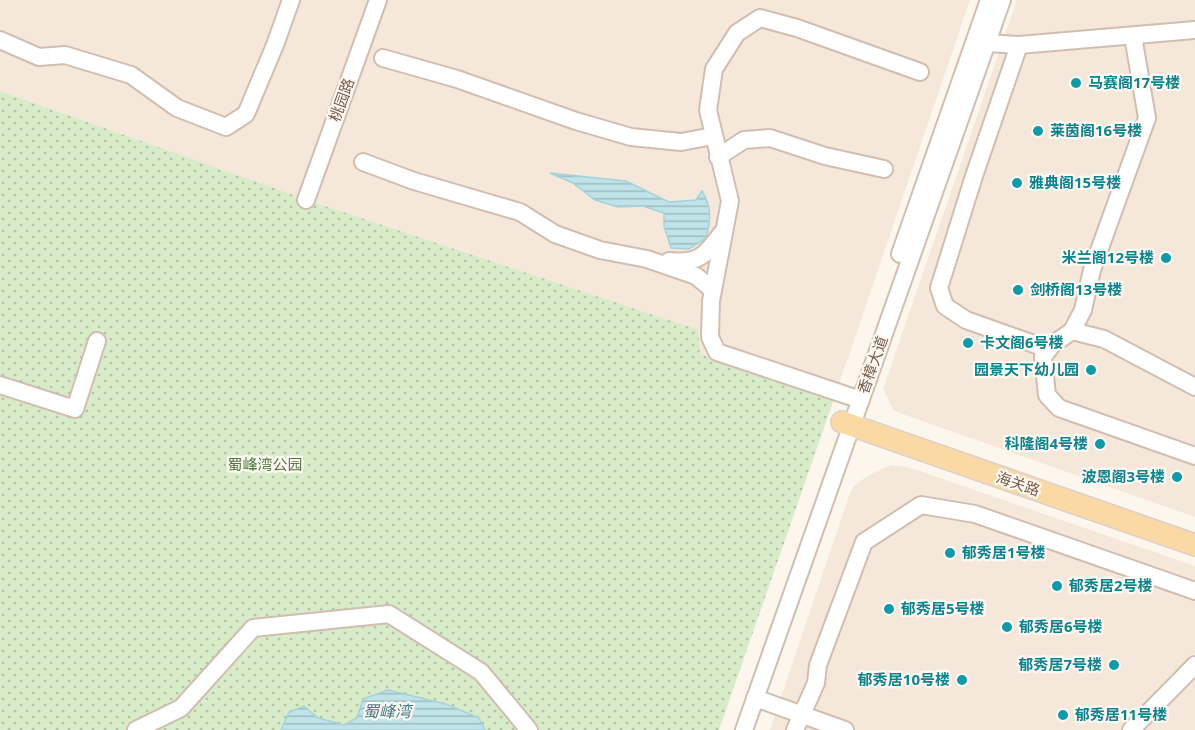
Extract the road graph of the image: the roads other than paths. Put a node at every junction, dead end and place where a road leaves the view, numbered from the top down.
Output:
1 (291, 0) edge
2 (378, 0) edge
3 (988, 0) edge
4 (1002, 0) edge
5 (1195, 30) edge
6 (1132, 36) junction
7 (0, 40) edge
8 (981, 41) junction
9 (1019, 45) junction
10 (383, 58) dead end
11 (920, 72) dead end
12 (713, 136) junction
13 (718, 157) junction
14 (363, 162) dead end
15 (884, 169) dead end
16 (306, 200) dead end
17 (724, 230) junction
18 (647, 260) junction
19 (713, 290) junction
20 (1072, 331) junction
21 (97, 341) dead end
22 (1048, 350) junction
23 (0, 385) edge
24 (1195, 387) edge
25 (851, 412) junction
26 (1195, 456) edge
27 (1195, 531) edge
28 (1195, 545) edge
29 (1195, 591) edge
30 (1195, 665) edge
31 (755, 699) junction
32 (799, 723) edge
33 (136, 730) edge
34 (529, 730) edge
35 (735, 730) edge
36 (744, 730) edge
37 (845, 730) edge
38 (1131, 730) edge

1 - 7 street
2 - 16 street, 桃园路
3 - 8 street, 香樟大道
4 - 8 street, 香樟大道
5 - 6 street
6 - 9 street
6 - 20 street
8 - 9 street
8 - 25 street, 香樟大道
9 - 22 street
10 - 12 street
11 - 12 street
12 - 13 street
13 - 15 street
13 - 17 street
14 - 18 street
17 - 18 street
17 - 19 street
18 - 19 street
19 - 25 street
20 - 22 street
20 - 24 street
21 - 23 street
22 - 26 street
25 - 27 main road, 海关路
25 - 28 main road, 海关路
25 - 31 street, 香樟大道
25 - 35 street, 香樟大道
29 - 32 street
30 - 38 street
31 - 32 street
31 - 36 street, 香樟大道
32 - 37 street
33 - 34 street

